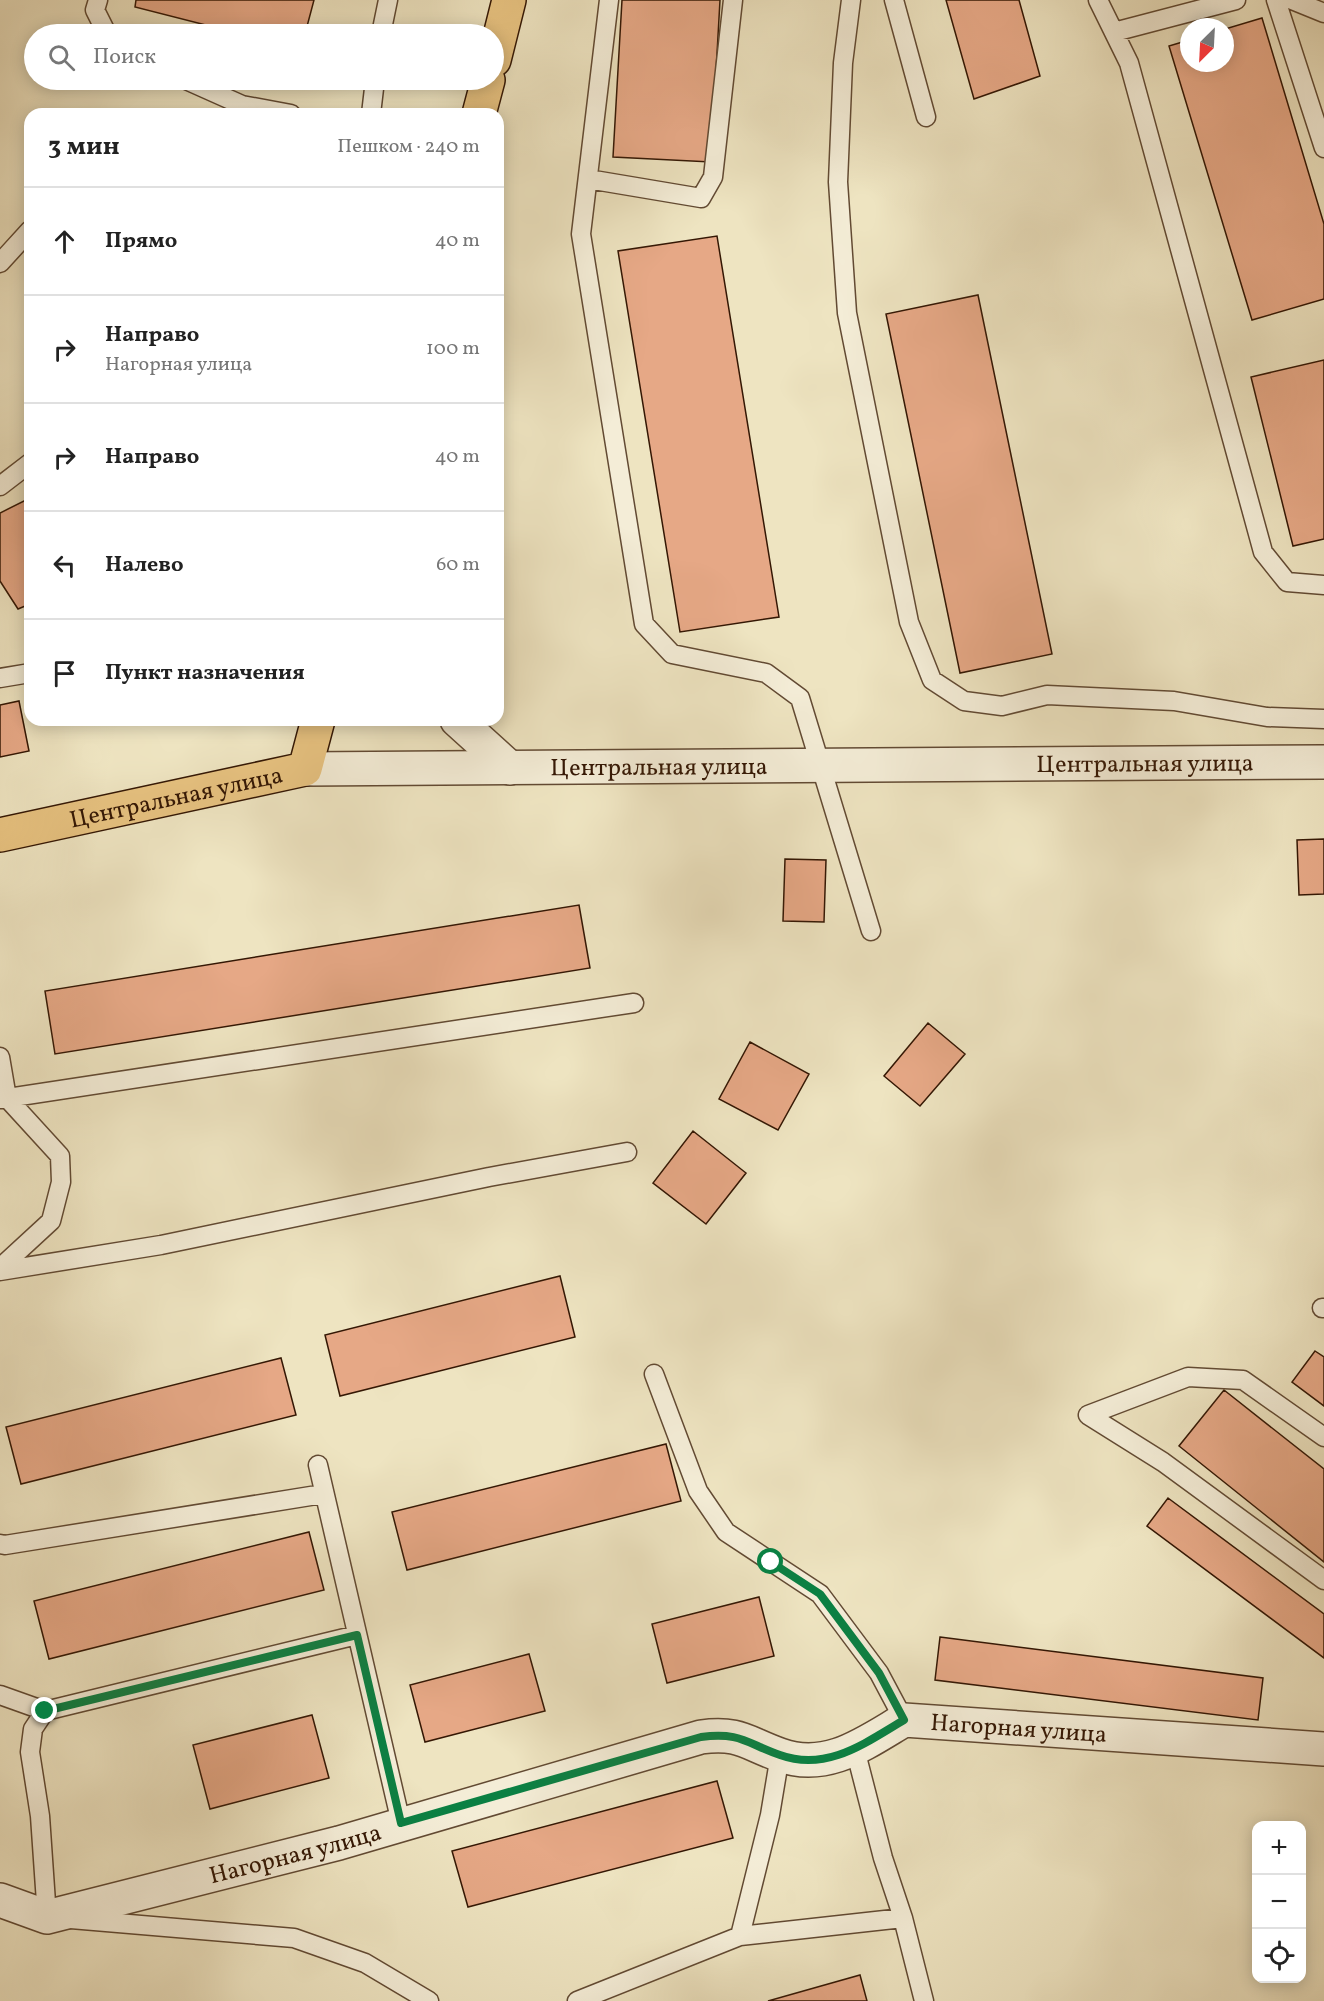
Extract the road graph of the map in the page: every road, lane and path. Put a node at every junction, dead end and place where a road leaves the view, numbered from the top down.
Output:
1 (98, 0) edge
2 (388, 0) edge
3 (510, 0) edge
4 (609, 0) edge
5 (733, 0) edge
6 (851, 0) edge
7 (894, 0) edge
8 (1098, 0) edge
9 (1236, 0) edge
10 (1276, 0) edge
11 (1292, 0) edge
12 (1324, 13) edge
13 (102, 24) edge
14 (383, 24) edge
15 (504, 24) edge
16 (1114, 32) junction
17 (205, 90) edge
18 (374, 90) edge
19 (485, 90) edge
20 (238, 108) edge
21 (372, 108) edge
22 (481, 108) edge
23 (926, 117) dead end
24 (1324, 148) edge
25 (588, 179) junction
26 (24, 237) edge
27 (0, 263) edge
28 (24, 468) edge
29 (0, 486) edge
30 (1324, 585) edge
31 (24, 674) edge
32 (0, 678) edge
33 (1324, 719) edge
34 (316, 726) edge
35 (464, 726) edge
36 (1324, 762) edge
37 (819, 766) junction
38 (510, 768) junction
39 (305, 769) junction
40 (0, 835) edge
41 (871, 931) dead end
42 (634, 1003) dead end
43 (0, 1057) edge
44 (3, 1098) edge
45 (627, 1152) dead end
46 (0, 1270) edge
47 (654, 1374) dead end
48 (1324, 1437) edge
49 (318, 1465) dead end
50 (323, 1494) junction
51 (0, 1544) edge
52 (1324, 1580) edge
53 (357, 1635) junction
54 (0, 1695) edge
55 (45, 1711) junction
56 (904, 1720) junction
57 (855, 1749) junction
58 (1324, 1749) edge
59 (780, 1755) junction
60 (401, 1823) junction
61 (0, 1900) edge
62 (47, 1917) junction
63 (903, 1918) junction
64 (741, 1936) junction
65 (429, 2001) edge
66 (578, 2001) edge
67 (924, 2001) edge

1 - 13 lane
2 - 14 lane
3 - 15 main road
4 - 25 lane
5 - 25 lane
6 - 33 lane
7 - 23 lane
8 - 16 lane
9 - 16 lane
10 - 24 lane
11 - 12 lane
16 - 30 lane
17 - 20 lane
18 - 21 lane
19 - 22 main road
25 - 37 lane
26 - 27 lane
28 - 29 lane
31 - 32 lane
34 - 39 main road
35 - 38 street
36 - 37 street, Центральная улица
37 - 38 street, Центральная улица
37 - 41 lane
38 - 39 street, Центральная улица
39 - 40 main road, Центральная улица
42 - 44 lane
43 - 44 lane
44 - 46 lane
45 - 46 lane
47 - 56 lane
48 - 52 lane
49 - 50 lane
50 - 51 lane
50 - 53 lane
53 - 55 lane
53 - 60 lane
54 - 55 lane
55 - 62 lane
56 - 57 street, Нагорная улица
56 - 58 street, Нагорная улица
57 - 59 street, Нагорная улица
57 - 63 lane
59 - 60 street, Нагорная улица
59 - 64 lane
60 - 62 street, Нагорная улица
61 - 62 street
62 - 65 lane
63 - 64 lane
63 - 67 lane
64 - 66 lane

